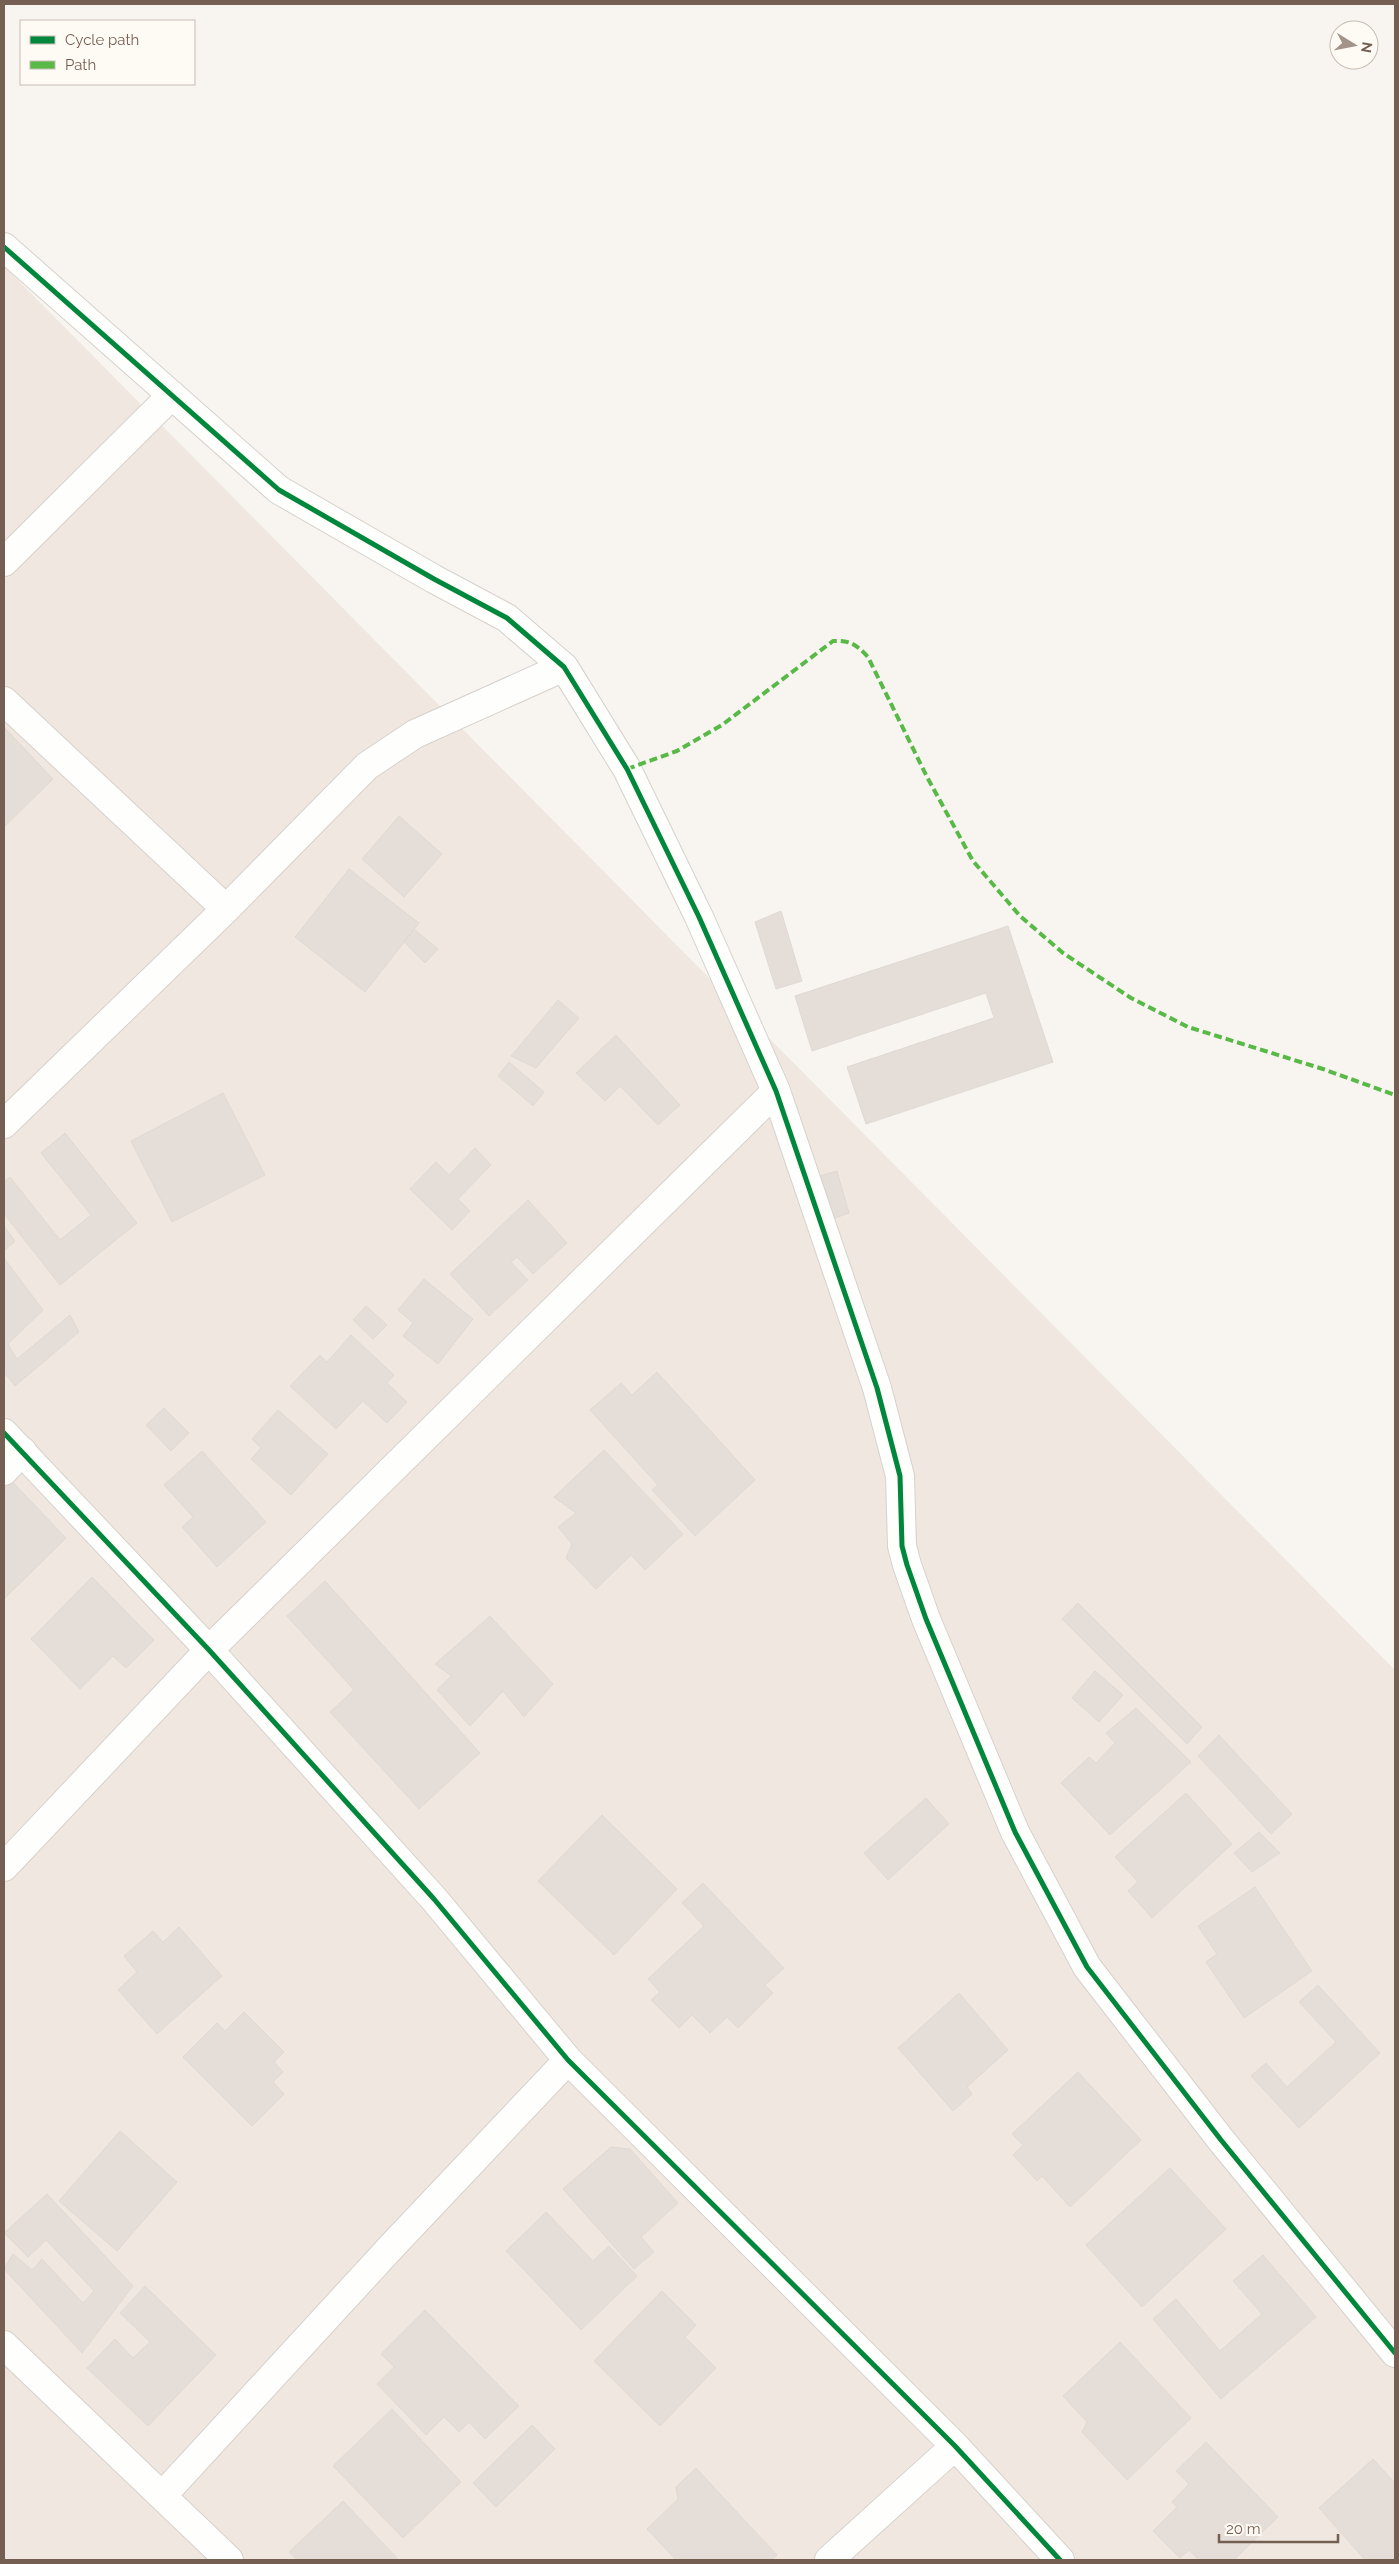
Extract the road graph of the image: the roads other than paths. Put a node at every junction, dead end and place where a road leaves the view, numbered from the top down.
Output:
1 (4, 247) edge
2 (172, 395) junction
3 (4, 562) edge
4 (564, 667) junction
5 (4, 701) edge
6 (226, 909) junction
7 (776, 1091) junction
8 (4, 1124) edge
9 (13, 1442) edge
10 (4, 1471) edge
11 (210, 1650) junction
12 (4, 1867) edge
13 (568, 2060) junction
14 (4, 2345) edge
15 (1395, 2353) edge
16 (955, 2446) junction
17 (163, 2495) junction
18 (228, 2560) edge
19 (829, 2560) edge
20 (1060, 2560) edge

1 - 2 street
2 - 3 street
2 - 4 street
4 - 6 street
4 - 7 street
5 - 6 street
6 - 8 street
7 - 11 street
7 - 15 street
9 - 10 street
9 - 11 street
11 - 12 street
11 - 13 street
13 - 16 street
13 - 17 street
14 - 17 street
16 - 19 street
16 - 20 street
17 - 18 street

